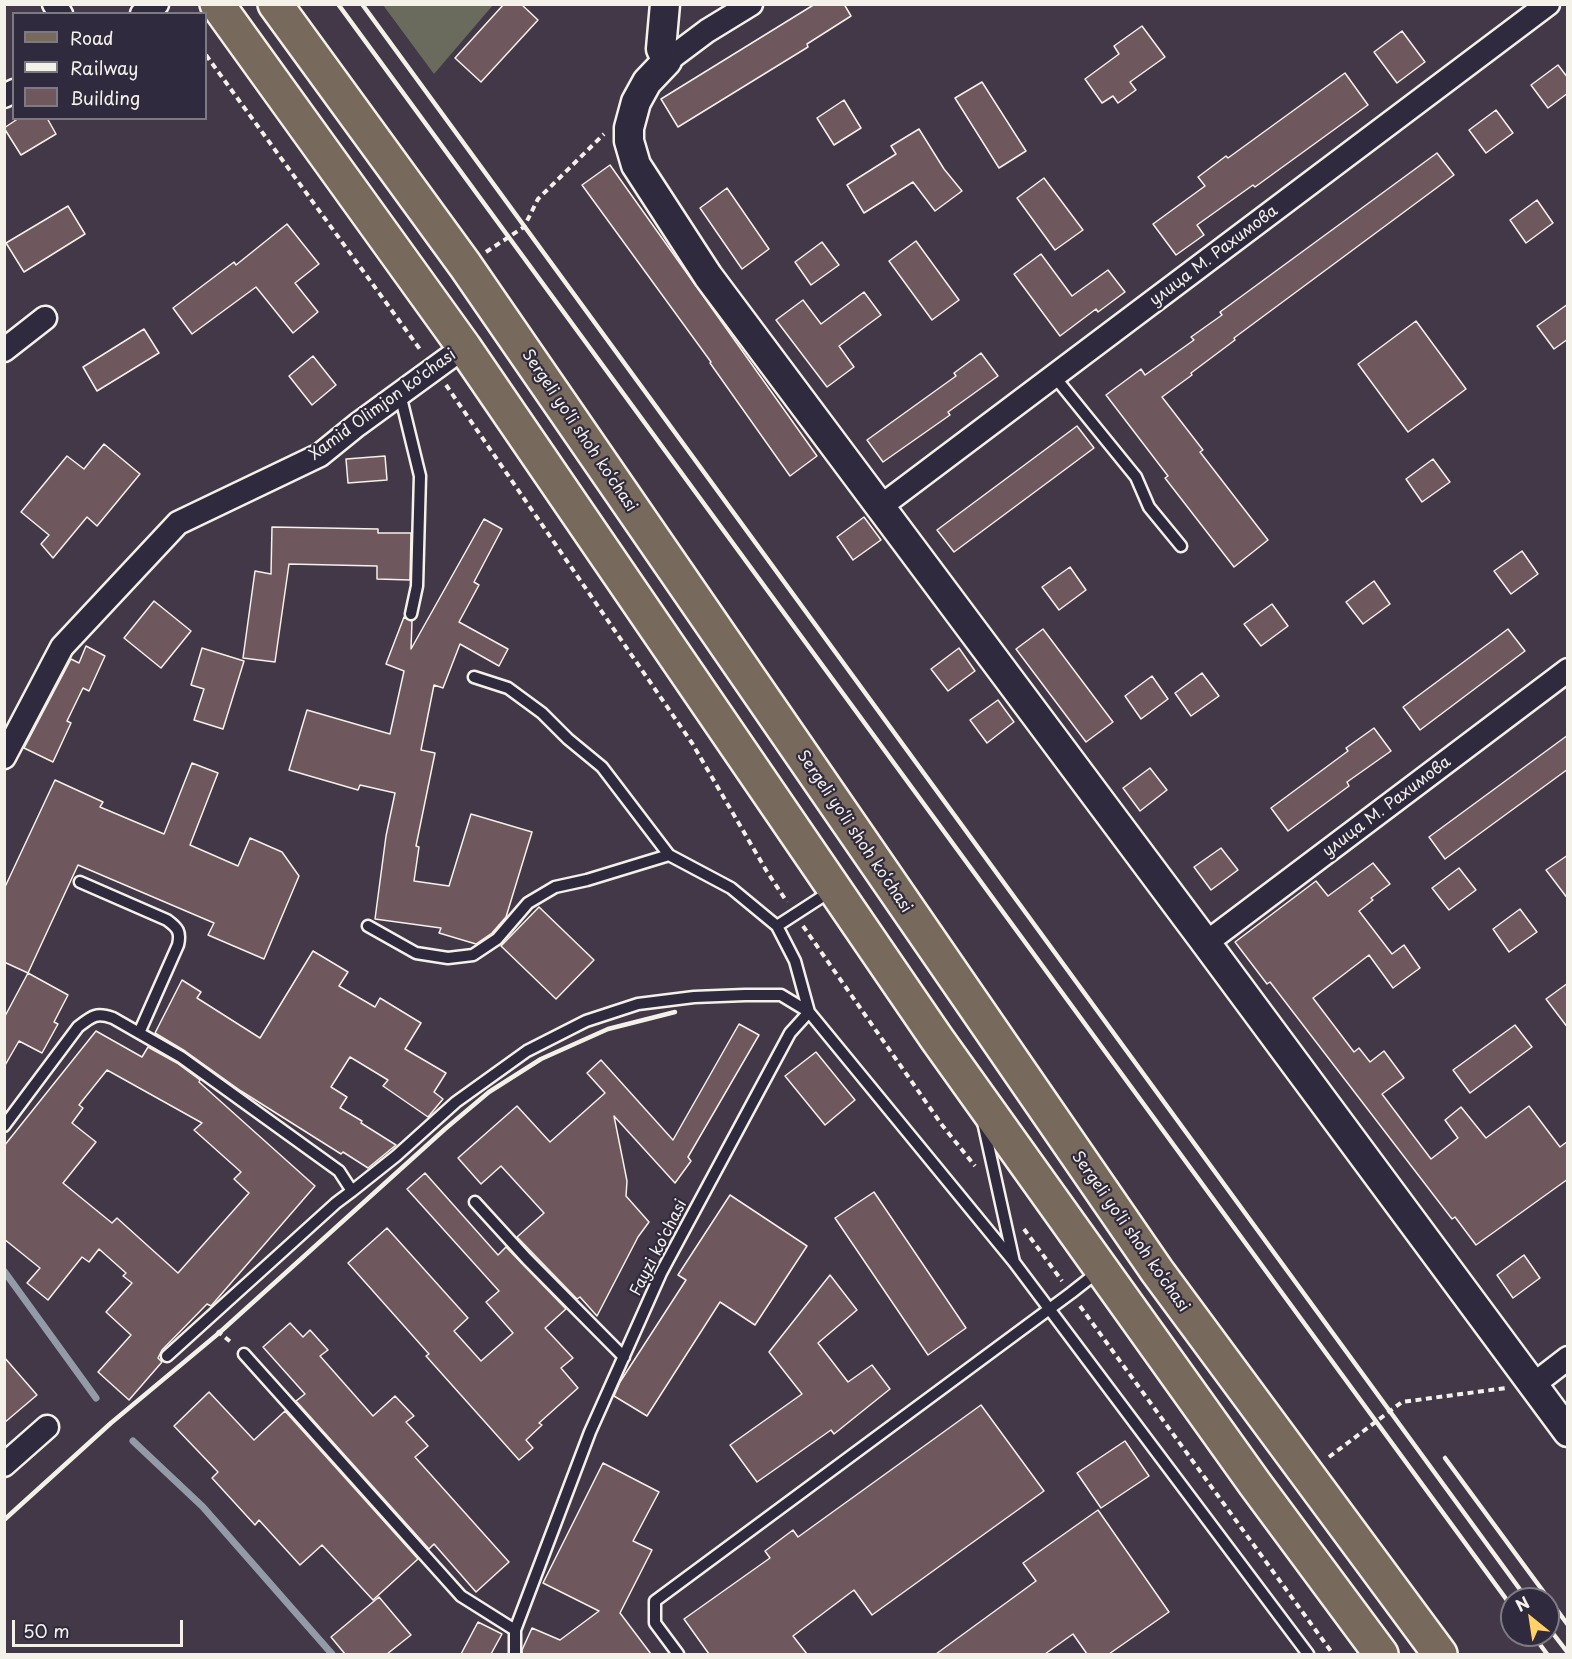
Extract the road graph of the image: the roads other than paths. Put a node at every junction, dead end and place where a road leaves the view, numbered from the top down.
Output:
1 (217, 4) edge
2 (275, 4) edge
3 (665, 4) edge
4 (751, 4) edge
5 (1548, 4) edge
6 (667, 61) junction
7 (45, 318) dead end
8 (464, 347) junction
9 (4, 350) edge
10 (1054, 376) junction
11 (400, 394) junction
12 (880, 507) junction
13 (1181, 546) dead end
14 (411, 614) dead end
15 (1568, 670) edge
16 (474, 677) dead end
17 (4, 757) edge
18 (669, 855) junction
19 (80, 882) dead end
20 (834, 889) junction
21 (368, 926) dead end
22 (777, 926) junction
23 (1206, 943) junction
24 (809, 1012) junction
25 (139, 1033) junction
26 (977, 1095) junction
27 (4, 1126) edge
28 (352, 1191) junction
29 (475, 1202) dead end
30 (1014, 1263) junction
31 (1101, 1269) junction
32 (1049, 1310) junction
33 (243, 1354) road end
34 (167, 1356) dead end
35 (624, 1356) junction
36 (1568, 1358) edge
37 (1533, 1385) junction
38 (47, 1427) dead end
39 (1568, 1432) edge
40 (4, 1464) edge
41 (515, 1630) junction
42 (514, 1654) edge
43 (678, 1654) edge
44 (1308, 1654) edge
45 (1382, 1654) edge
46 (1440, 1654) edge

1 - 8 main road
2 - 46 main road, Sergeli yo‘li shoh ko‘chasi
3 - 6 street
4 - 6 street
5 - 10 street, улица М. Рахимова
6 - 12 street
7 - 9 street
8 - 11 street, Xamid Olimjon ko'chasi
8 - 20 main road
10 - 12 street, улица М. Рахимова
10 - 13 lane
11 - 14 lane
11 - 17 street, Xamid Olimjon ko'chasi
12 - 23 street
15 - 23 street, улица М. Рахимова
16 - 18 lane
18 - 21 lane
18 - 22 lane
19 - 25 lane
20 - 22 lane
20 - 26 main road
22 - 24 lane
23 - 37 street
24 - 28 lane
24 - 30 lane
24 - 35 lane, Fayzi ko'chasi
25 - 27 lane
25 - 28 lane
26 - 30 lane
26 - 31 main road
28 - 34 lane
29 - 35 lane
30 - 32 lane
31 - 32 lane
31 - 45 main road
32 - 43 lane
32 - 44 lane
33 - 41 lane
35 - 41 lane, Fayzi ko'chasi
36 - 37 street
37 - 39 street
38 - 40 street
41 - 42 lane, Fayzi ko'chasi

